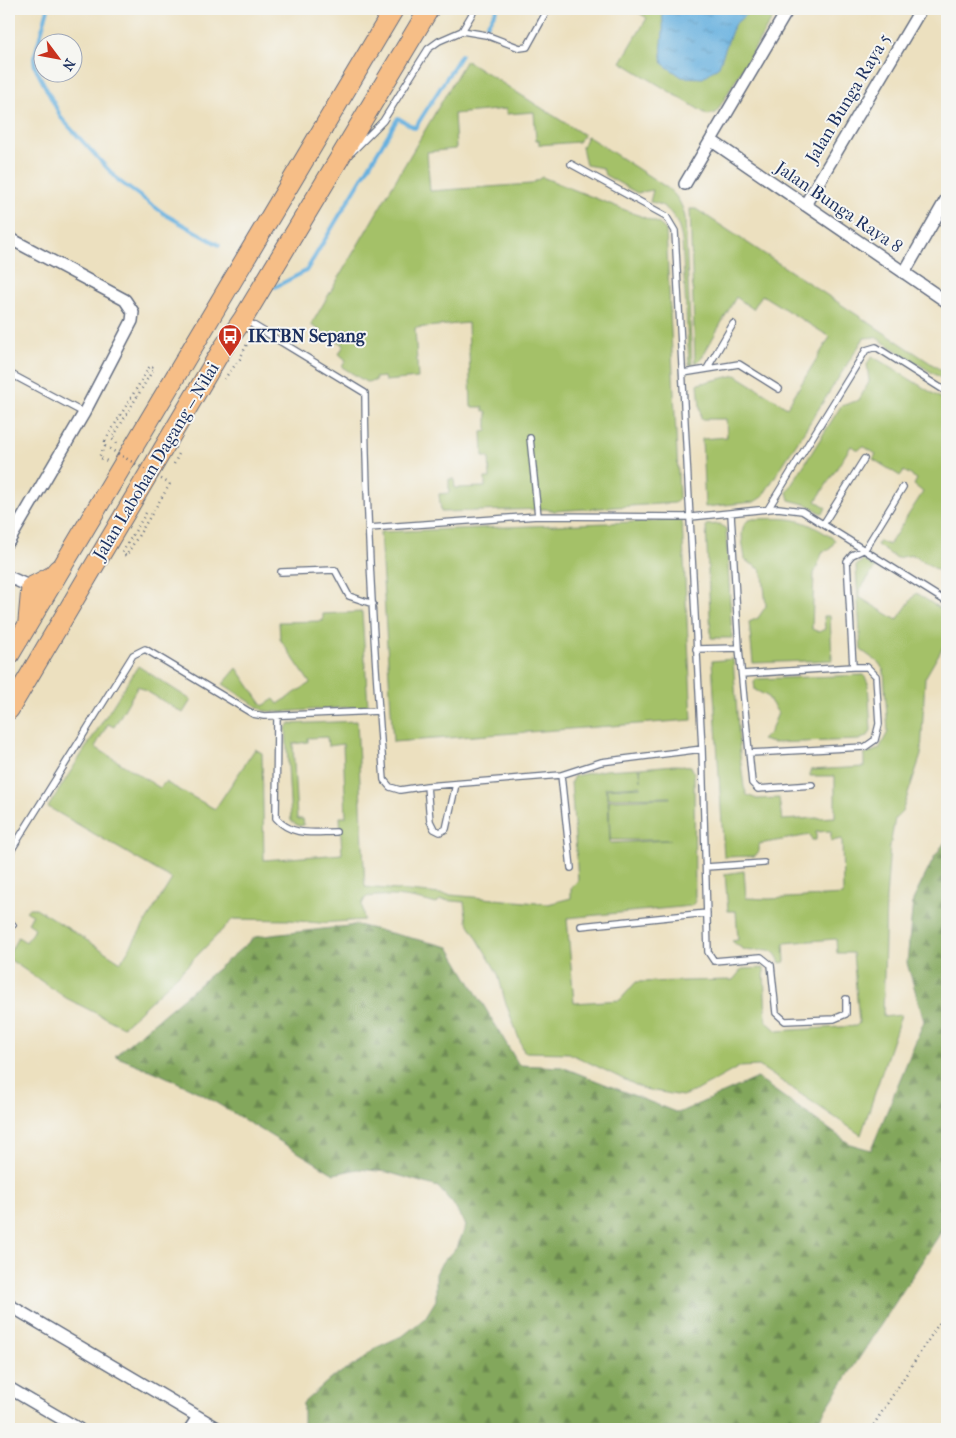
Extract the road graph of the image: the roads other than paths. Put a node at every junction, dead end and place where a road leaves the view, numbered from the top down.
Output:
1 (394, 9) edge
2 (429, 9) edge
3 (475, 9) edge
4 (548, 9) edge
5 (788, 9) edge
6 (921, 9) edge
7 (462, 31) junction
8 (712, 141) junction
9 (570, 164) dead end
10 (332, 172) junction
11 (686, 184) dead end
12 (947, 198) edge
13 (805, 205) junction
14 (9, 238) edge
15 (904, 272) junction
16 (947, 302) edge
17 (243, 319) junction
18 (733, 324) dead end
19 (708, 367) junction
20 (9, 373) edge
21 (683, 373) junction
22 (780, 389) dead end
23 (947, 392) edge
24 (84, 412) junction
25 (530, 438) dead end
26 (864, 459) dead end
27 (902, 487) dead end
28 (768, 509) junction
29 (731, 514) junction
30 (538, 516) junction
31 (691, 517) junction
32 (824, 523) junction
33 (13, 524) edge
34 (369, 528) junction
35 (9, 541) edge
36 (864, 549) junction
37 (67, 560) junction
38 (281, 572) dead end
39 (9, 576) edge
40 (30, 587) junction
41 (947, 602) edge
42 (373, 604) junction
43 (27, 627) junction
44 (739, 648) junction
45 (696, 649) junction
46 (9, 656) edge
47 (853, 667) junction
48 (742, 674) junction
49 (9, 710) edge
50 (379, 711) junction
51 (278, 716) junction
52 (702, 750) junction
53 (749, 753) junction
54 (561, 775) junction
55 (456, 784) junction
56 (812, 785) dead end
57 (427, 786) junction
58 (336, 832) dead end
59 (9, 854) edge
60 (764, 862) dead end
61 (706, 866) junction
62 (571, 868) dead end
63 (707, 914) junction
64 (581, 926) dead end
65 (846, 999) dead end
66 (9, 1305) edge
67 (9, 1388) edge
68 (198, 1417) junction
69 (79, 1429) edge
70 (190, 1429) edge
71 (219, 1429) edge

1 - 37 main road, Jalan Labohan Dagang ‒ Nilai
2 - 10 main road, Jalan Labohan Dagang ‒ Nilai
3 - 7 lane
4 - 7 lane
5 - 8 street
6 - 13 street, Jalan Bunga Raya 5
7 - 10 lane
8 - 11 street
8 - 13 street, Jalan Bunga Raya 8
9 - 21 lane
10 - 17 main road, Jalan Labohan Dagang ‒ Nilai
12 - 15 street
13 - 15 street, Jalan Bunga Raya 8
14 - 24 street
15 - 16 street, Jalan Bunga Raya 8
17 - 34 lane
17 - 49 main road, Jalan Labohan Dagang ‒ Nilai
18 - 19 lane
19 - 21 lane
19 - 22 lane
20 - 24 lane
21 - 31 lane
23 - 28 lane
24 - 33 street
25 - 30 lane
26 - 32 lane
27 - 36 lane
28 - 29 lane
28 - 32 lane
29 - 31 lane
29 - 44 lane
30 - 31 lane
30 - 34 lane
31 - 45 lane
32 - 36 lane
33 - 35 street
34 - 42 lane
36 - 41 lane
36 - 47 lane
37 - 40 main road
37 - 43 main road, Jalan Labohan Dagang ‒ Nilai
38 - 42 lane
39 - 40 street
40 - 43 main road
42 - 50 lane
43 - 46 main road, Jalan Labohan Dagang ‒ Nilai
44 - 45 lane
44 - 48 lane
45 - 52 lane
47 - 48 lane
47 - 53 lane
48 - 53 lane
50 - 51 lane
50 - 57 lane
51 - 58 lane
51 - 59 lane
52 - 54 lane
52 - 61 lane
53 - 56 lane
54 - 55 lane
54 - 62 lane
55 - 57 lane
55 - 57 lane
60 - 61 lane
61 - 63 lane
63 - 64 lane
63 - 65 lane
66 - 68 street
67 - 69 street
68 - 70 street
68 - 71 street

